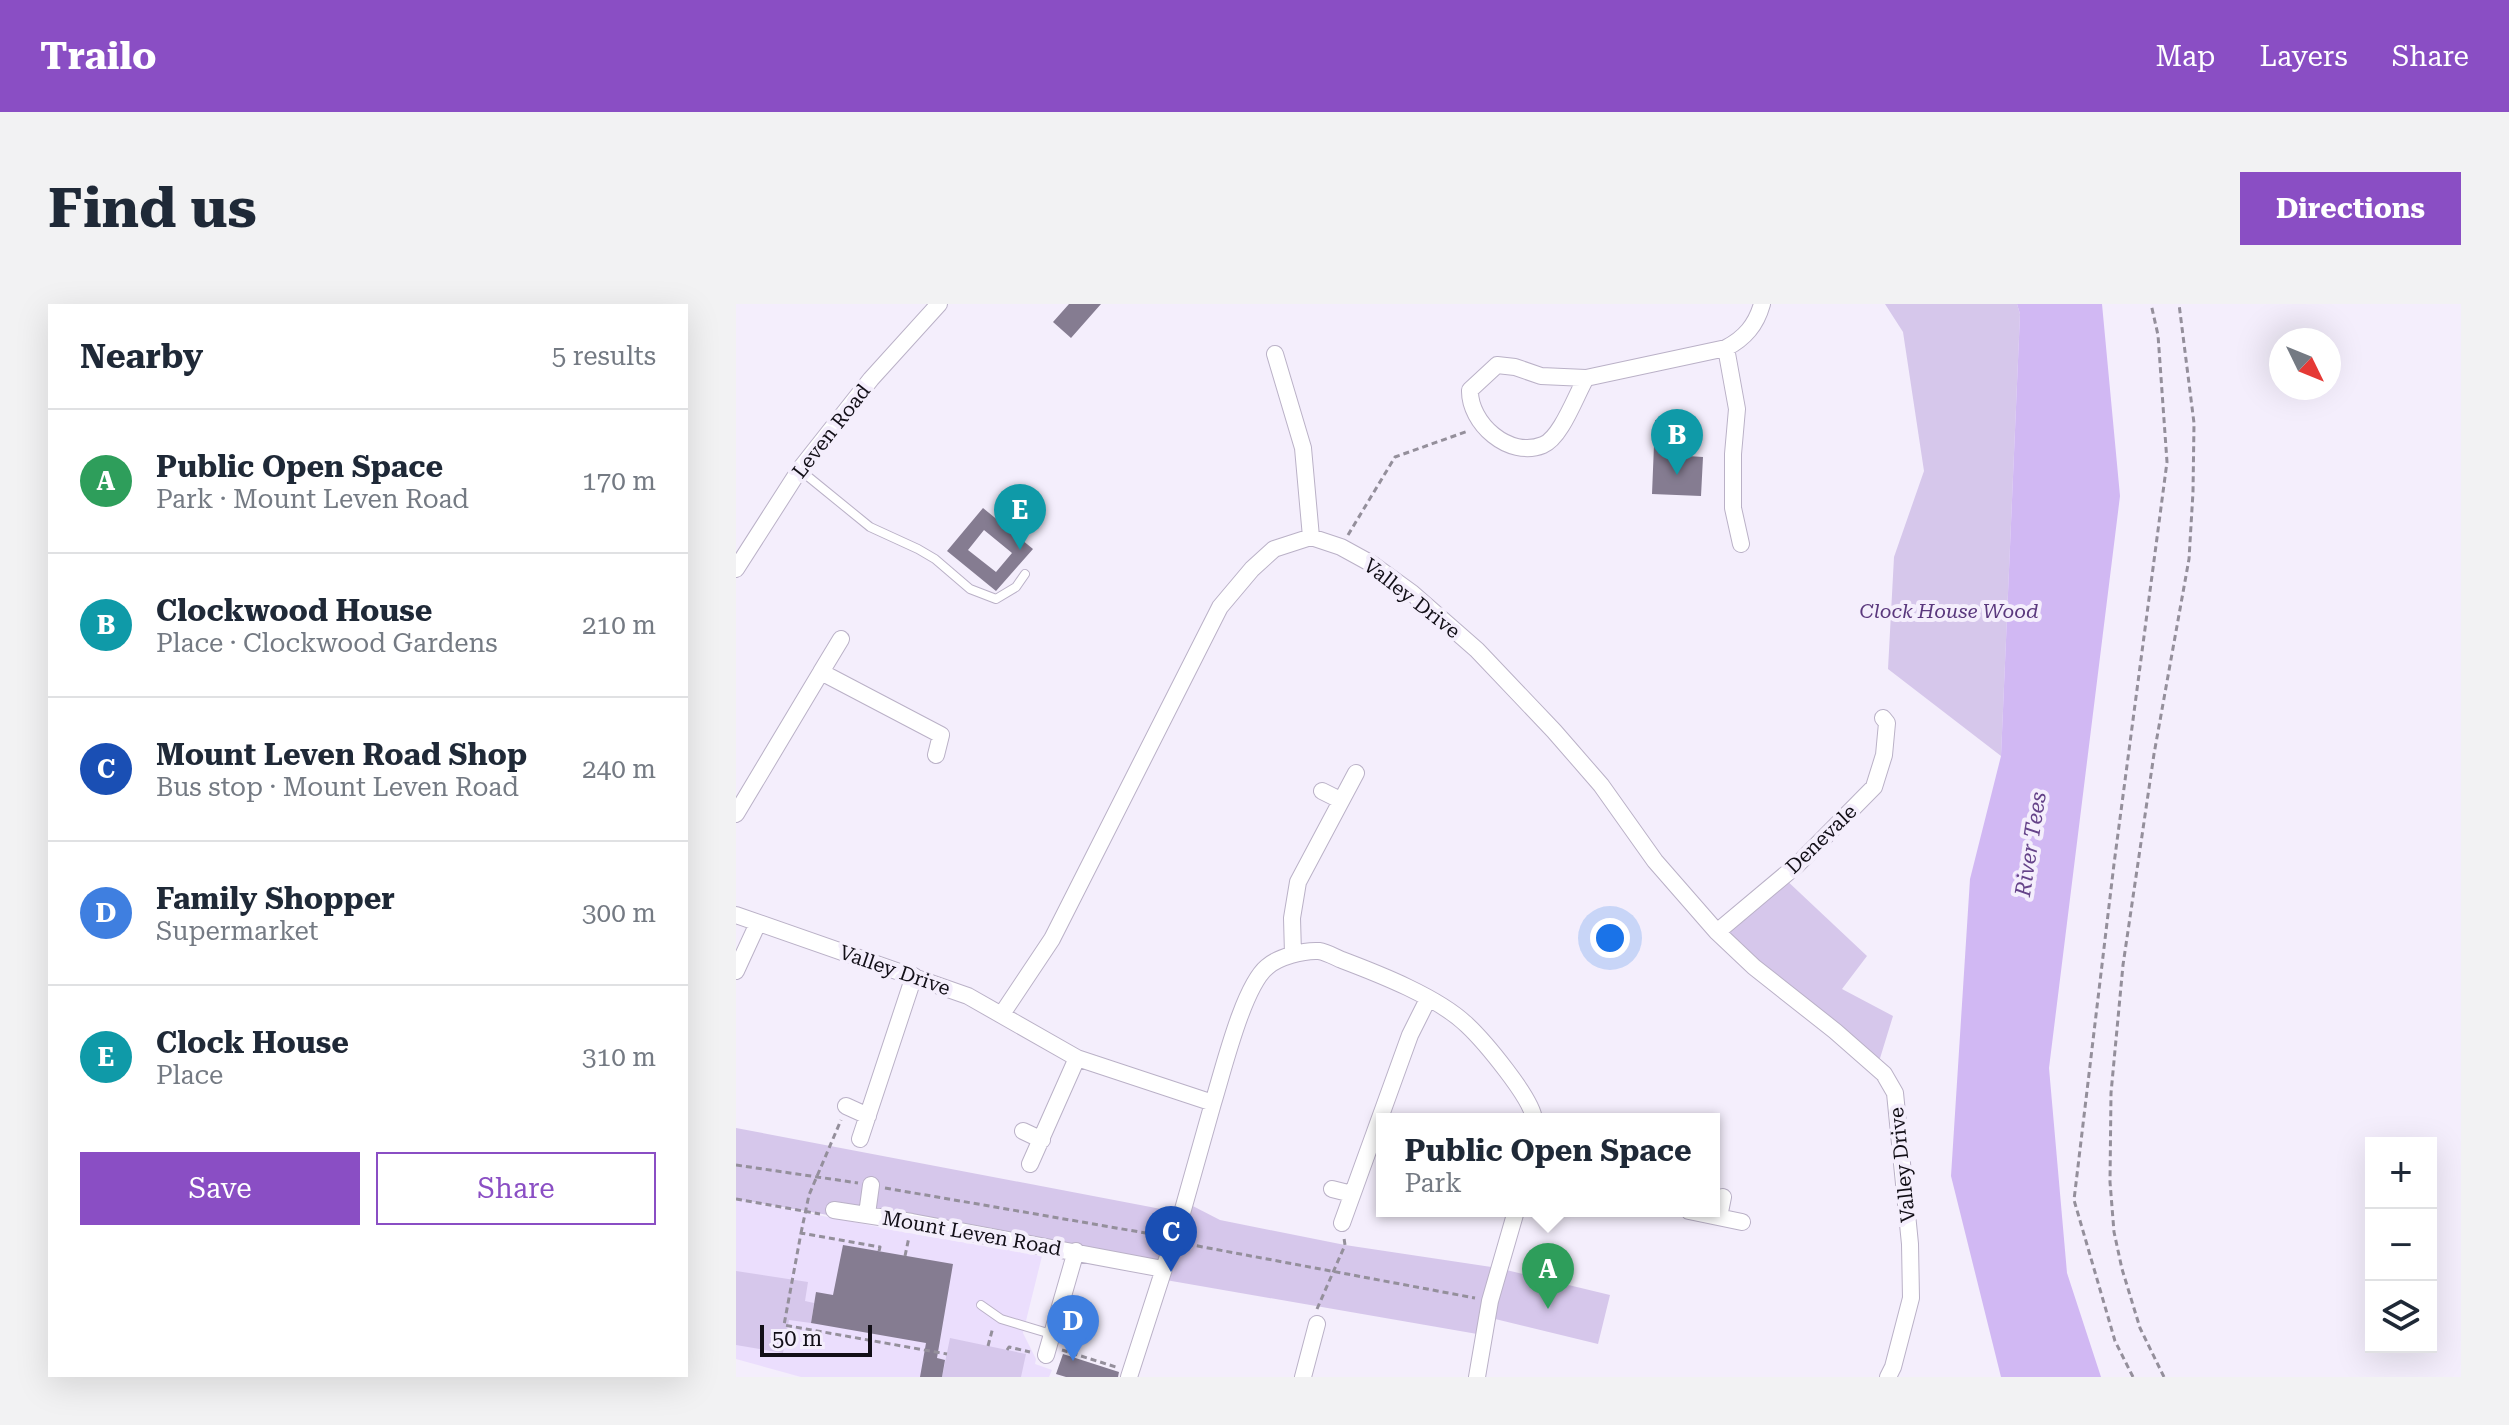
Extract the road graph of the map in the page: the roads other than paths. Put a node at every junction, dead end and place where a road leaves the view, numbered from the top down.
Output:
1 (939, 304) edge
2 (1762, 304) edge
3 (1726, 348) junction
4 (1261, 370) dead end
5 (1586, 378) junction
6 (800, 469) junction
7 (1311, 537) junction
8 (1744, 537) dead end
9 (736, 569) edge
10 (1025, 574) dead end
11 (841, 639) dead end
12 (821, 672) junction
13 (1881, 721) dead end
14 (936, 755) dead end
15 (1356, 773) dead end
16 (1322, 791) dead end
17 (1340, 800) junction
18 (736, 814) edge
19 (736, 915) edge
20 (758, 923) junction
21 (1717, 932) junction
22 (1293, 954) junction
23 (736, 971) edge
24 (914, 976) junction
25 (1428, 999) junction
26 (1002, 1014) junction
27 (1077, 1058) junction
28 (1213, 1103) junction
29 (846, 1106) road end
30 (1382, 1113) edge
31 (1533, 1113) edge
32 (868, 1116) junction
33 (1376, 1128) edge
34 (1023, 1131) dead end
35 (860, 1139) dead end
36 (1042, 1140) junction
37 (1030, 1164) dead end
38 (871, 1185) road end
39 (1332, 1189) dead end
40 (1352, 1194) junction
41 (1723, 1197) dead end
42 (834, 1210) road end
43 (1720, 1212) edge
44 (867, 1214) junction
45 (1514, 1217) edge
46 (1719, 1217) edge
47 (1742, 1222) dead end
48 (1342, 1223) road end
49 (1076, 1251) junction
50 (1163, 1269) junction
51 (981, 1305) dead end
52 (1317, 1324) road end
53 (1049, 1345) joint
54 (1292, 1346) dead end
55 (1311, 1349) junction
56 (1130, 1374) edge
57 (1303, 1377) edge
58 (1477, 1377) edge
59 (1888, 1377) edge

1 - 6 street, Leven Road
2 - 3 street
3 - 5 street
3 - 8 street
4 - 7 street
5 - 5 street
6 - 9 street, Leven Road
6 - 10 lane
7 - 21 street, Valley Drive
7 - 26 street
11 - 12 street
12 - 14 street
12 - 18 street
13 - 21 street, Denevale
15 - 17 street
16 - 17 street
17 - 22 street
19 - 20 street, Valley Drive
20 - 23 street
20 - 24 street, Valley Drive
21 - 59 street, Valley Drive
22 - 25 street
22 - 28 street
24 - 26 street, Valley Drive
24 - 32 street
25 - 30 street
25 - 31 street
26 - 27 street
27 - 28 street
27 - 36 street
28 - 50 street
29 - 32 street
32 - 35 street
33 - 40 street
34 - 36 street
36 - 37 street
38 - 44 street, Mount Leven Road
39 - 40 street
40 - 48 street
41 - 43 street
42 - 44 street, Mount Leven Road
44 - 49 street, Mount Leven Road
45 - 58 street
46 - 47 street
49 - 50 street, Mount Leven Road
49 - 53 street, Mount Leven Road
50 - 56 street
51 - 53 lane
52 - 55 street
54 - 55 street
55 - 57 street

